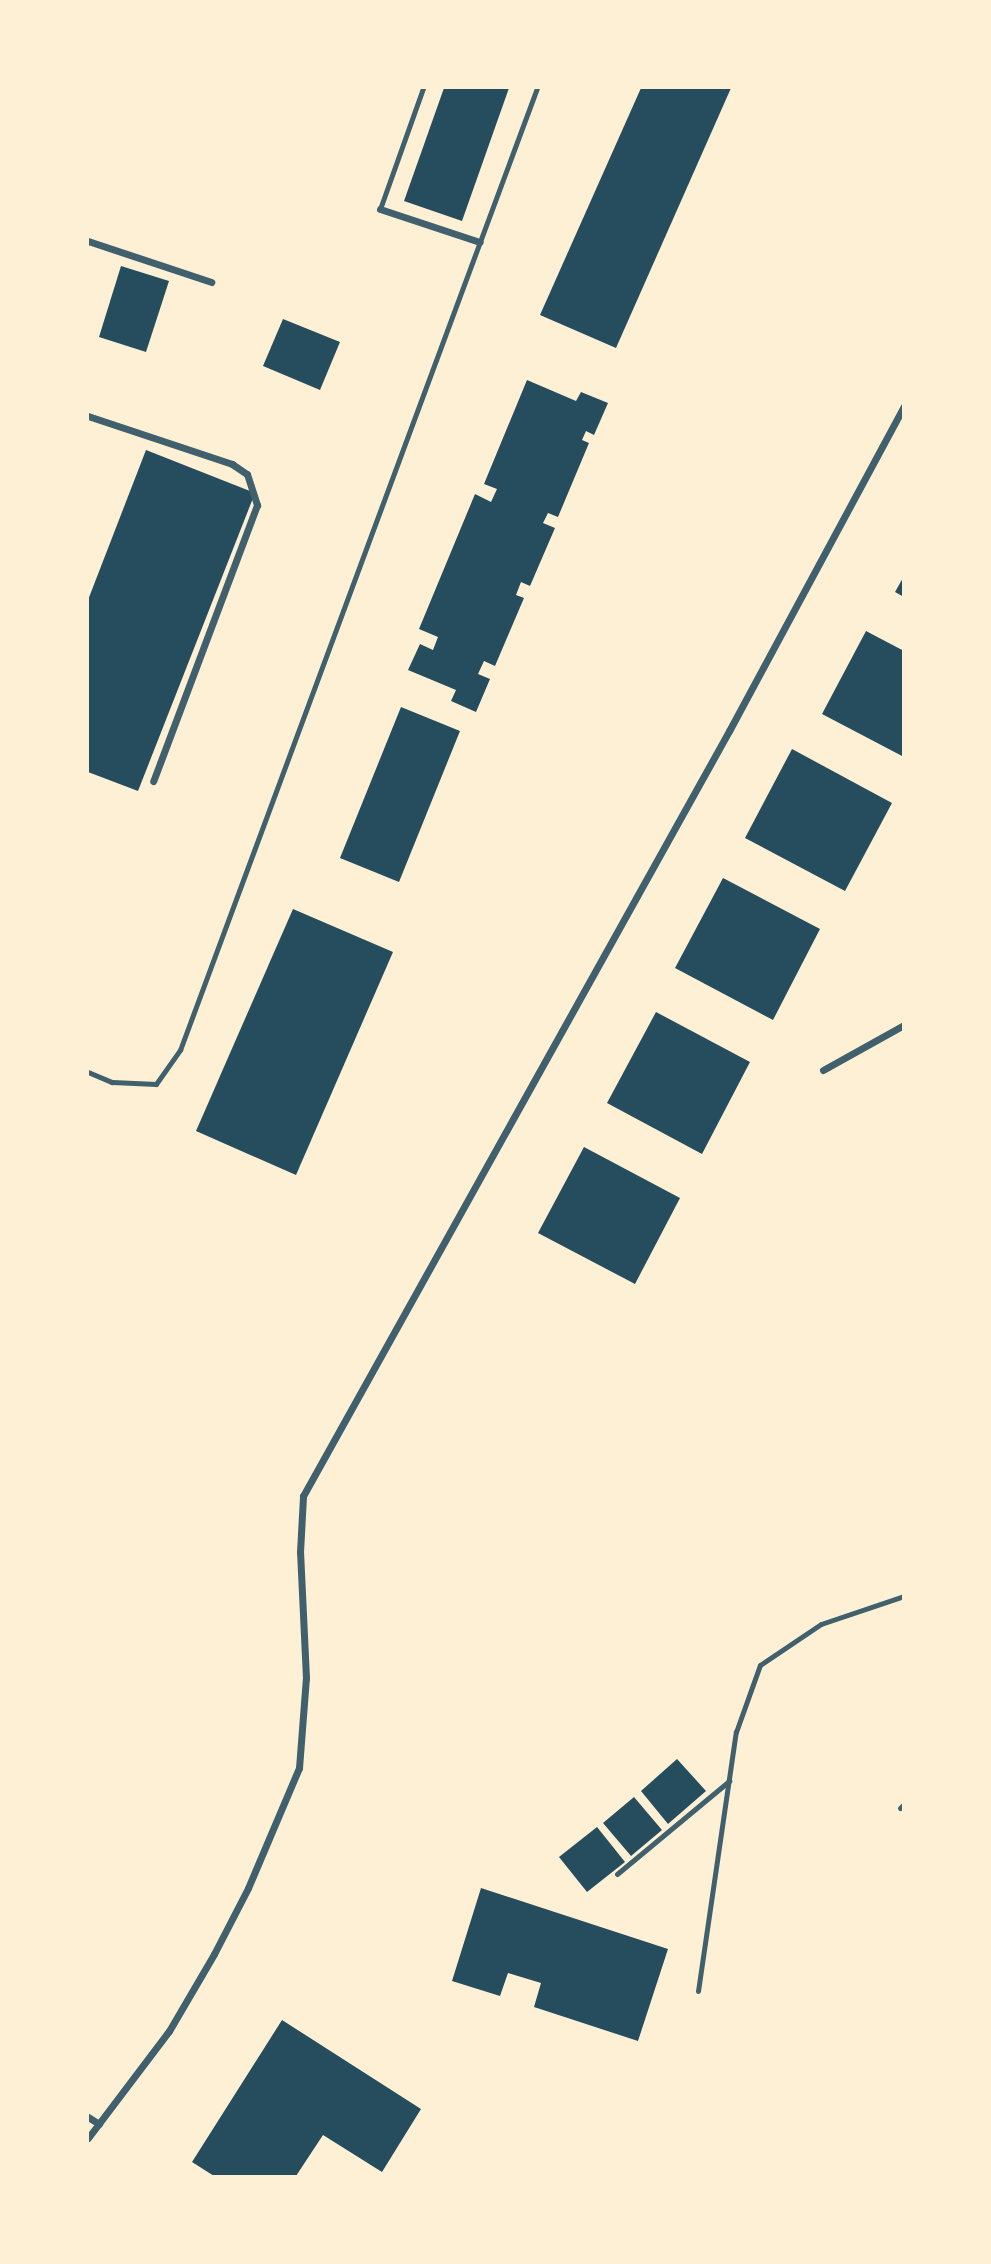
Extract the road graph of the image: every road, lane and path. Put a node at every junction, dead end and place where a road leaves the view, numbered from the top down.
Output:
1 (423, 88) edge
2 (537, 88) edge
3 (380, 209) joint
4 (88, 241) edge
5 (480, 242) junction
6 (211, 282) dead end
7 (904, 406) edge
8 (88, 416) edge
9 (153, 781) dead end
10 (904, 1025) edge
11 (823, 1070) dead end
12 (88, 1072) edge
13 (904, 1596) edge
14 (729, 1781) junction
15 (617, 1874) dead end
16 (698, 1991) dead end
17 (88, 2117) edge
18 (99, 2124) junction
19 (88, 2137) edge

1 - 3 lane
2 - 5 lane
3 - 5 street
4 - 6 street
5 - 12 lane
7 - 18 street
8 - 9 street
10 - 11 street
13 - 14 lane
14 - 15 lane
14 - 16 lane
17 - 18 street
18 - 19 street

